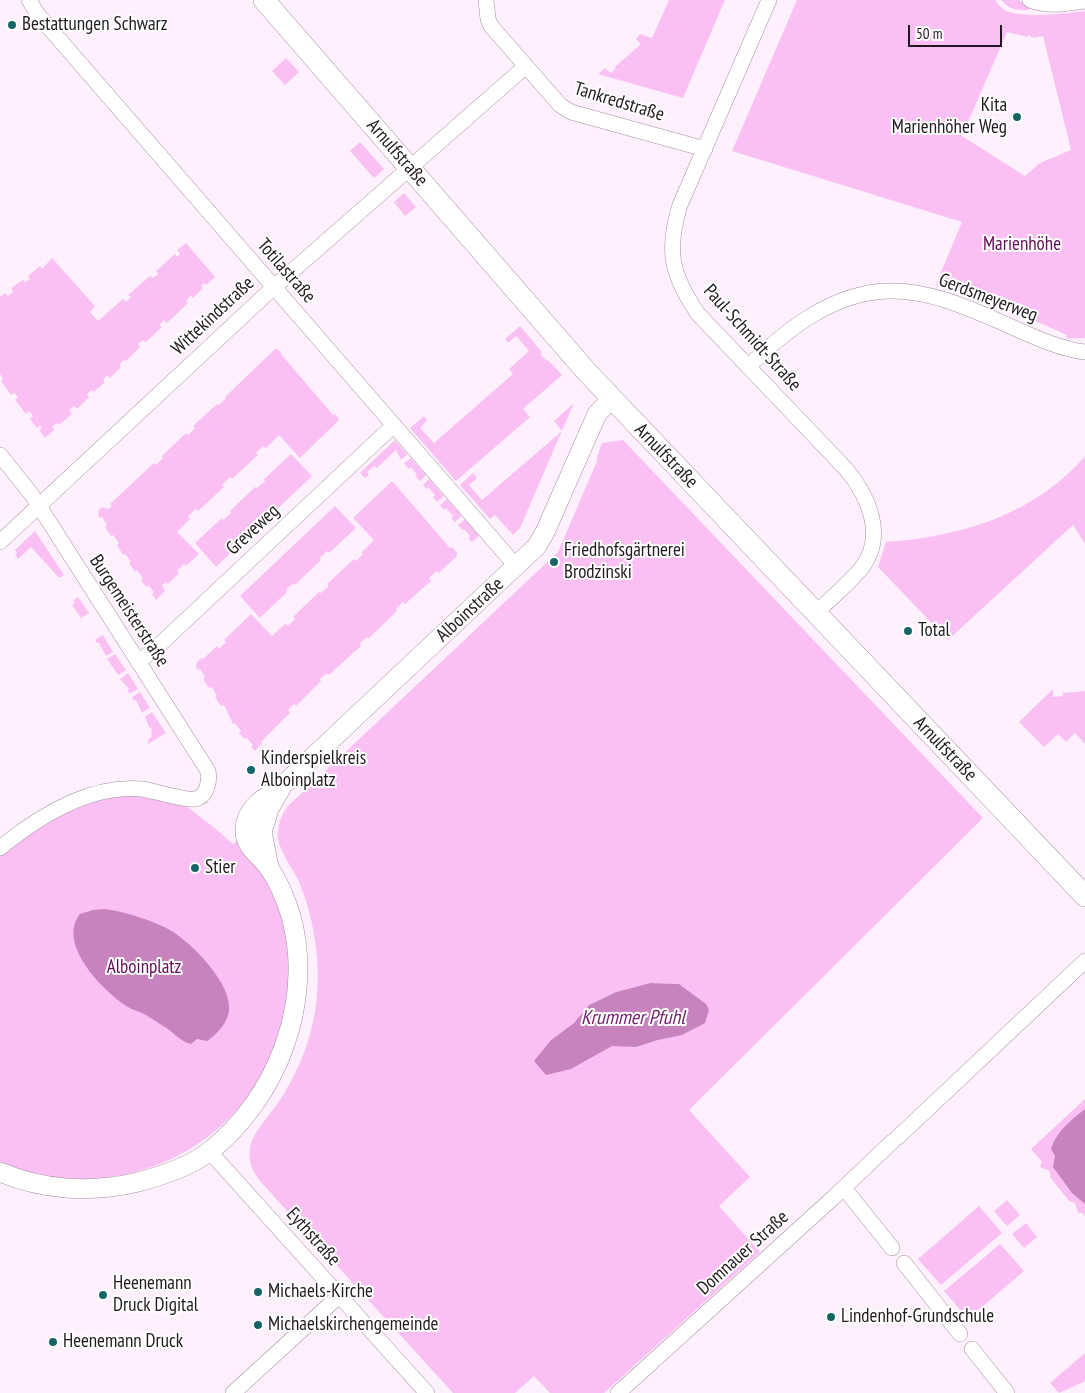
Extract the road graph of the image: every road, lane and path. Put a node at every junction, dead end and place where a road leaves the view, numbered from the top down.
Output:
1 (29, 0) edge
2 (264, 0) edge
3 (486, 0) edge
4 (769, 0) edge
5 (1030, 0) edge
6 (1085, 1) edge
7 (526, 66) junction
8 (705, 149) junction
9 (410, 168) junction
10 (274, 287) junction
11 (1085, 352) edge
12 (748, 367) junction
13 (612, 398) junction
14 (394, 425) junction
15 (0, 456) edge
16 (38, 506) junction
17 (0, 542) edge
18 (516, 566) junction
19 (816, 613) junction
20 (138, 662) junction
21 (0, 848) edge
22 (1085, 896) edge
23 (1085, 961) edge
24 (210, 1152) junction
25 (0, 1172) edge
26 (844, 1188) junction
27 (892, 1248) dead end
28 (904, 1263) dead end
29 (339, 1296) junction
30 (960, 1334) dead end
31 (972, 1349) dead end
32 (234, 1393) edge
33 (427, 1393) edge
34 (618, 1393) edge
35 (1007, 1393) edge

1 - 10 street, Totilastraße
2 - 9 main road, Arnulfstraße
3 - 7 street, Tankredstraße
4 - 8 street, Paul-Schmidt-Straße
5 - 6 street
7 - 8 street, Tankredstraße
7 - 9 street, Wittekindstraße
8 - 12 street, Paul-Schmidt-Straße
9 - 10 street, Wittekindstraße
9 - 13 main road, Arnulfstraße
10 - 14 street, Totilastraße
10 - 16 street, Wittekindstraße
11 - 12 street, Gerdsmeyerweg
12 - 19 street, Paul-Schmidt-Straße
13 - 18 street, Alboinstraße
13 - 19 main road, Arnulfstraße
14 - 18 street, Totilastraße
14 - 20 street, Greveweg
15 - 16 street, Burgemeisterstraße
16 - 17 street, Wittekindstraße
16 - 20 street, Burgemeisterstraße
18 - 24 street, Alboinstraße
19 - 22 main road, Arnulfstraße
20 - 21 street, Burgemeisterstraße
23 - 26 street, Domnauer Straße
24 - 25 street
24 - 29 street, Eythstraße
26 - 27 street
26 - 34 street, Domnauer Straße
28 - 30 street
29 - 32 street
29 - 33 street, Eythstraße
31 - 35 street

